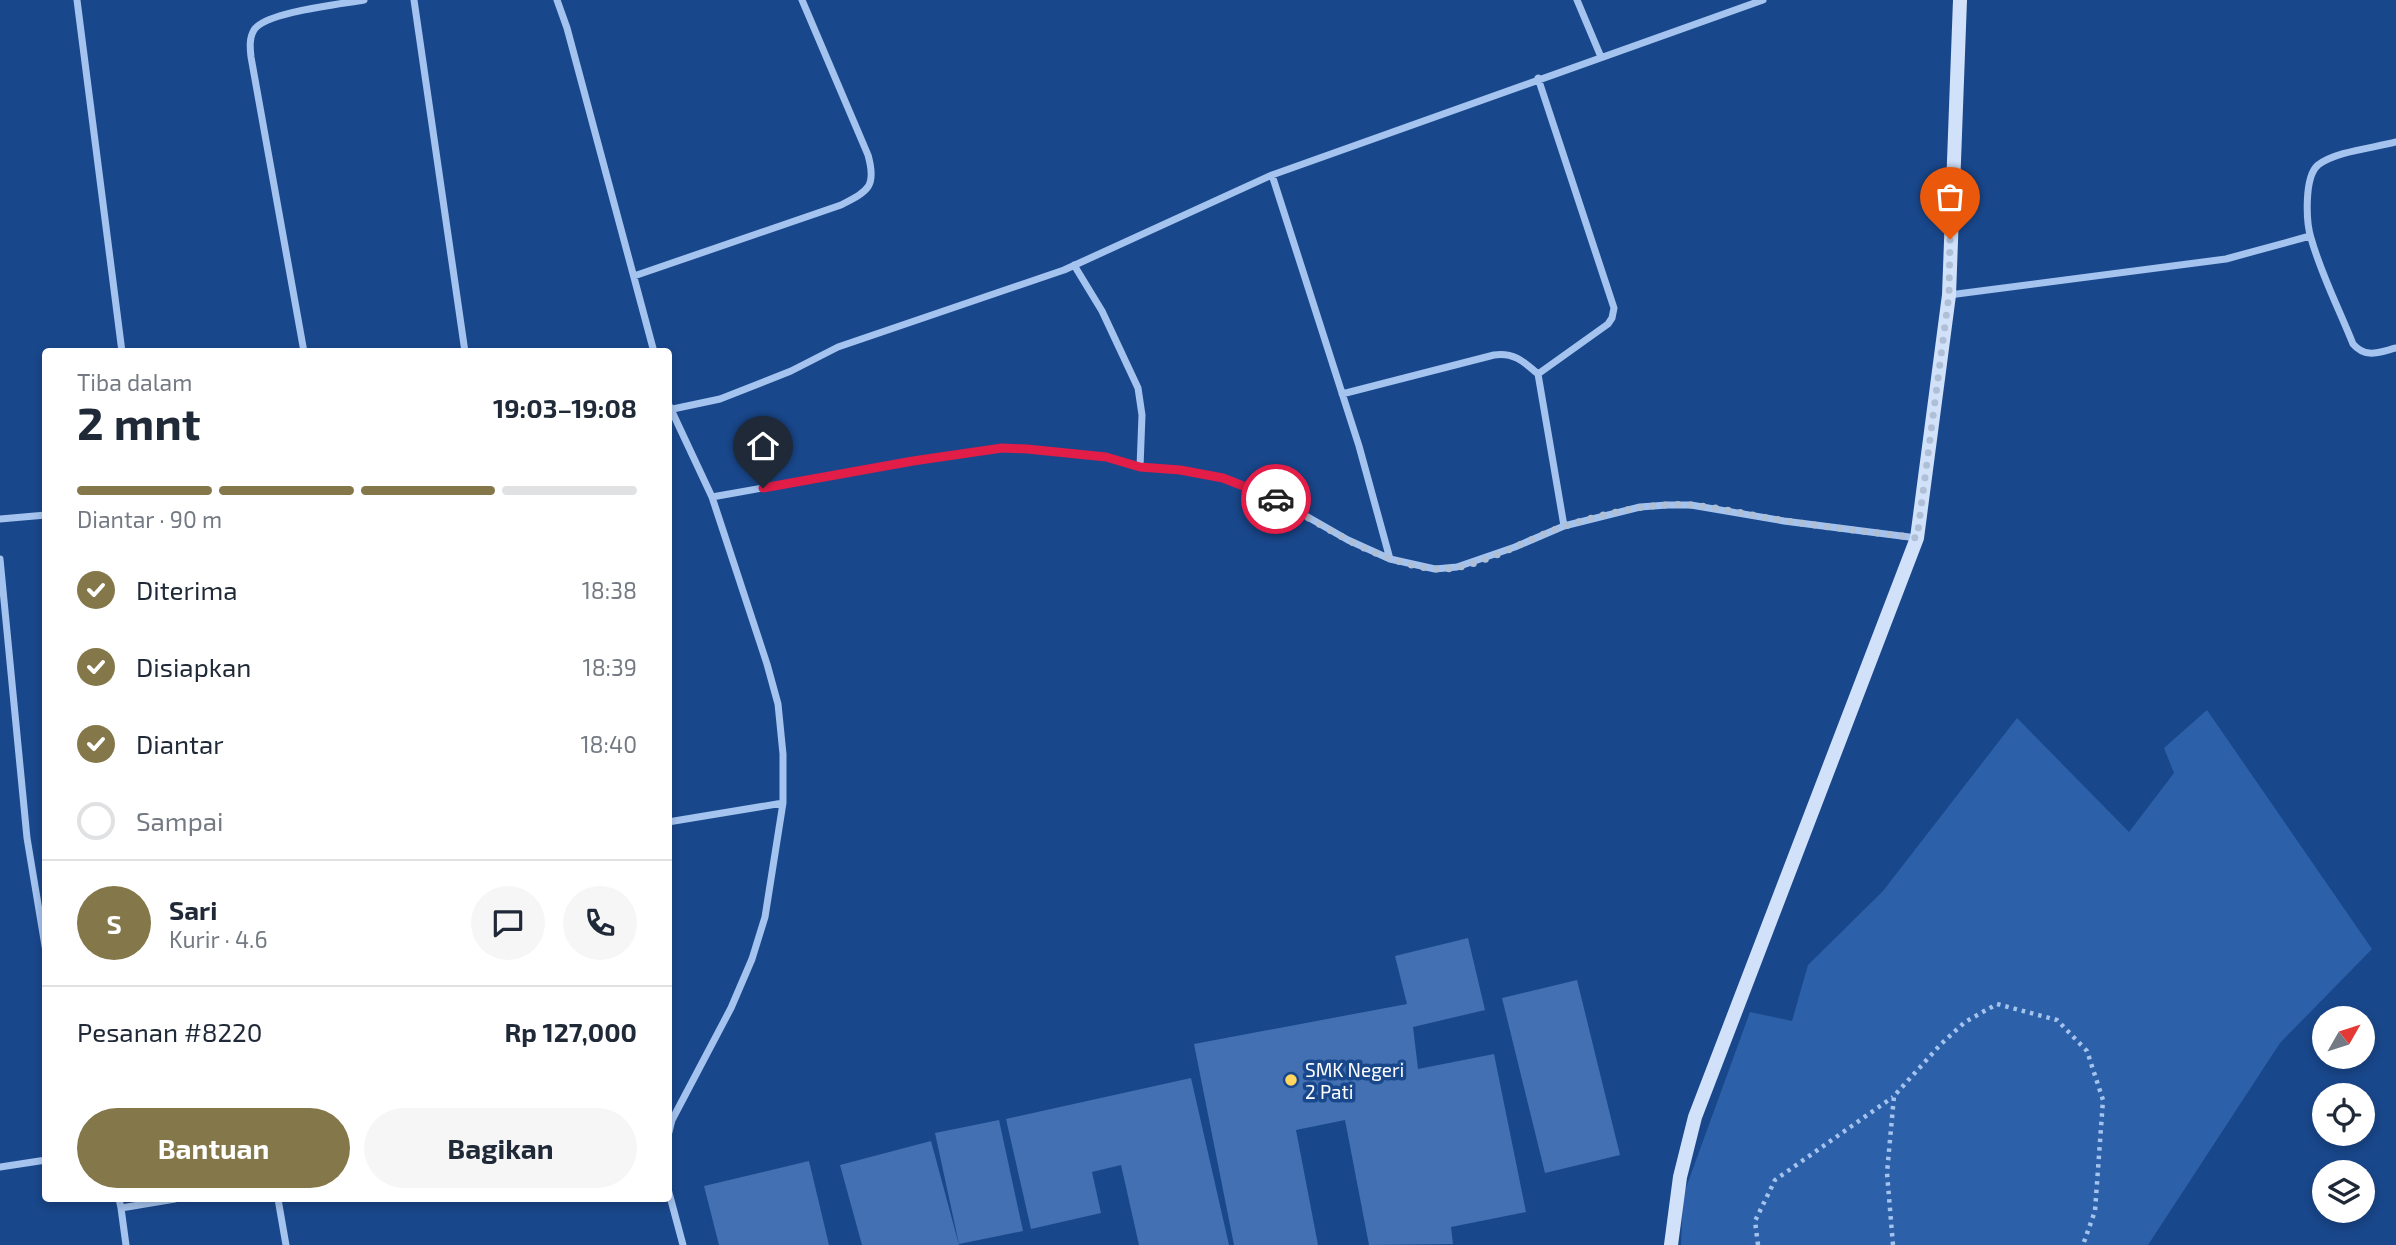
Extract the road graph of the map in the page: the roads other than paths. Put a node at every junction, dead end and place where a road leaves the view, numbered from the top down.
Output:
1 (77, 0) edge
2 (365, 0) edge
3 (414, 0) edge
4 (557, 0) edge
5 (802, 0) edge
6 (1577, 0) edge
7 (1763, 0) edge
8 (1960, 0) edge
9 (1601, 57) junction
10 (1538, 79) junction
11 (2396, 142) edge
12 (1272, 175) junction
13 (2310, 236) junction
14 (1074, 265) junction
15 (634, 276) junction
16 (1949, 295) junction
17 (121, 348) edge
18 (302, 348) edge
19 (464, 348) edge
20 (653, 348) edge
21 (2396, 348) edge
22 (1538, 374) junction
23 (1342, 394) junction
24 (672, 407) edge
25 (672, 414) edge
26 (1140, 467) junction
27 (712, 497) junction
28 (42, 515) edge
29 (0, 519) edge
30 (1564, 526) junction
31 (1917, 538) junction
32 (0, 559) edge
33 (1390, 559) junction
34 (783, 803) junction
35 (672, 821) edge
36 (42, 928) edge
37 (672, 1115) edge
38 (42, 1161) edge
39 (0, 1167) edge
40 (120, 1202) edge
41 (157, 1202) edge
42 (279, 1202) edge
43 (671, 1202) edge
44 (121, 1208) junction
45 (126, 1245) edge
46 (286, 1245) edge
47 (683, 1245) edge
48 (1671, 1245) edge

1 - 17 street
2 - 18 street
3 - 19 street
4 - 15 street
5 - 15 street
6 - 9 street
7 - 9 street
8 - 16 main road
9 - 10 street
10 - 12 street
10 - 22 street
11 - 13 street
12 - 14 street
12 - 23 street
13 - 16 street
13 - 21 street
14 - 24 street
14 - 26 street
15 - 20 street
16 - 31 main road
22 - 23 street
22 - 30 street
23 - 33 street
25 - 27 street
26 - 27 street
26 - 33 street
27 - 34 street
28 - 29 street
30 - 31 street
30 - 33 street
31 - 48 main road
32 - 36 street
34 - 35 street
34 - 37 street
38 - 39 street
40 - 44 street
41 - 44 street
42 - 46 street
43 - 47 street
44 - 45 street

